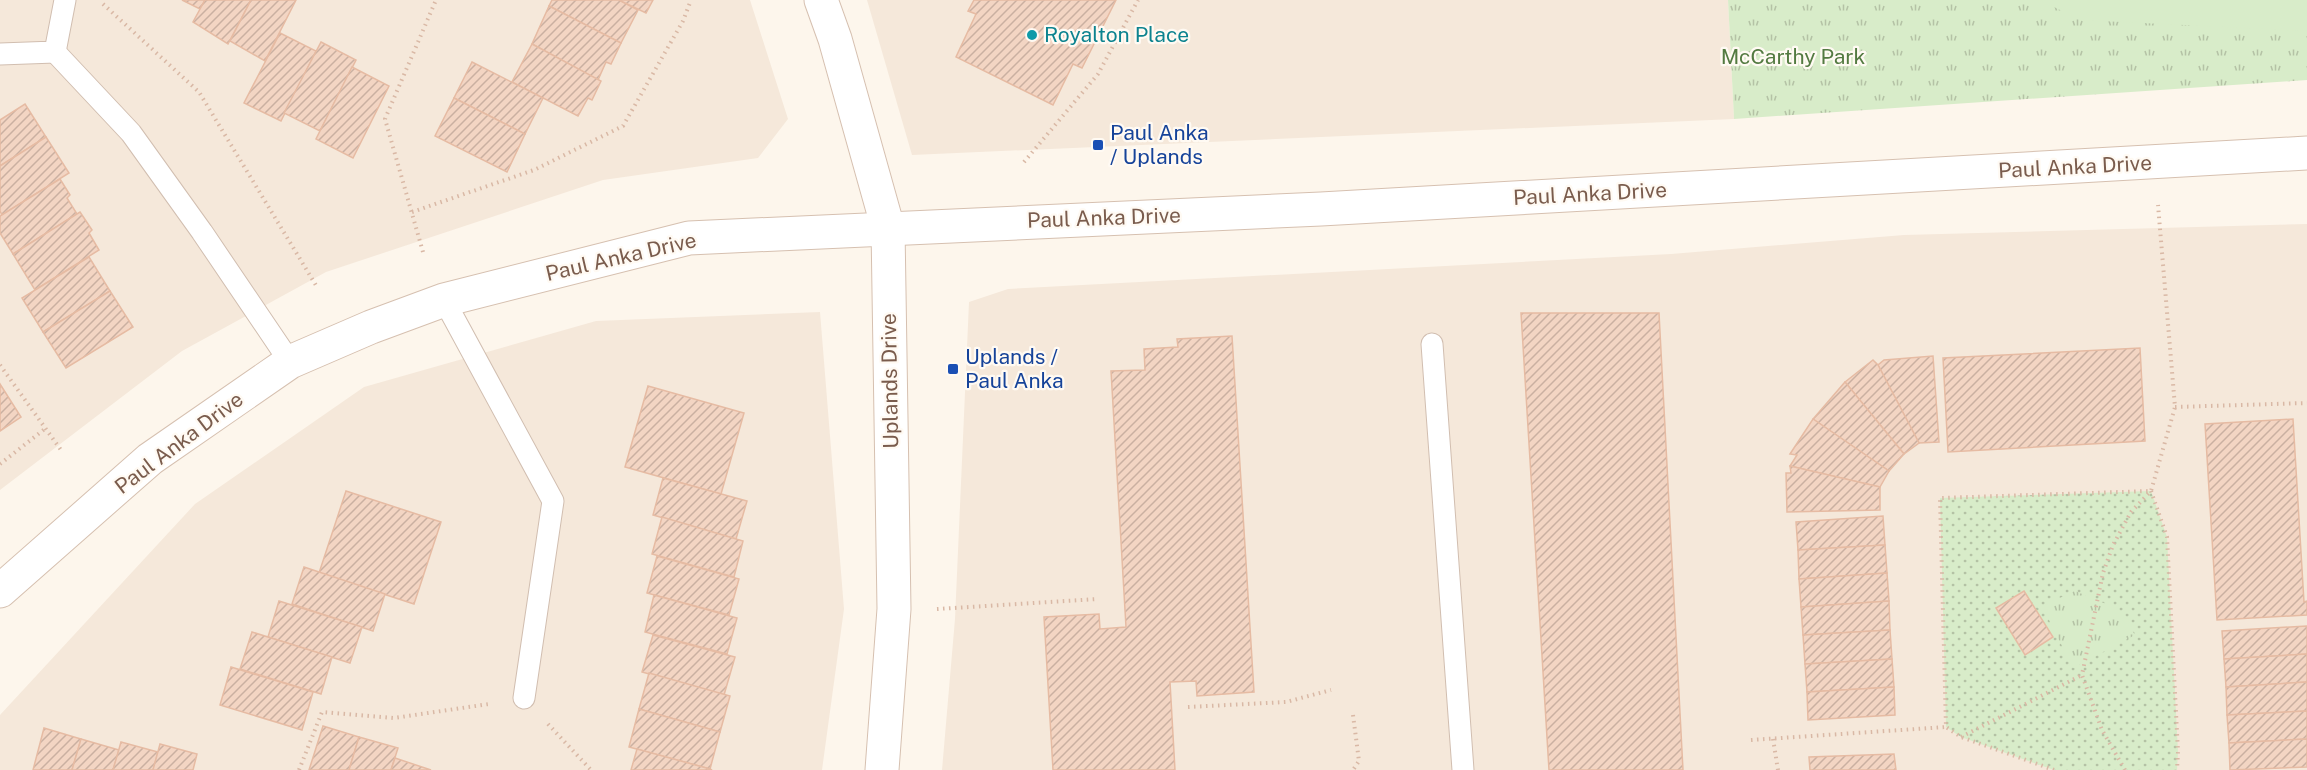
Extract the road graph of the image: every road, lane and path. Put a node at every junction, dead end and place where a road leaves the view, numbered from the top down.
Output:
1 (65, 0) edge
2 (99, 0) edge
3 (436, 0) edge
4 (691, 0) edge
5 (821, 0) edge
6 (1138, 0) edge
7 (56, 52) junction
8 (0, 54) edge
9 (2307, 153) edge
10 (1024, 162) dead end
11 (2154, 162) junction
12 (412, 212) junction
13 (888, 228) junction
14 (423, 252) dead end
15 (317, 287) dead end
16 (444, 300) junction
17 (1432, 344) dead end
18 (290, 362) junction
19 (0, 365) edge
20 (2307, 403) edge
21 (2175, 407) junction
22 (46, 428) junction
23 (62, 450) dead end
24 (0, 464) edge
25 (2151, 491) junction
26 (0, 591) edge
27 (1098, 599) dead end
28 (894, 609) junction
29 (2082, 675) junction
30 (1331, 690) dead end
31 (524, 698) junction
32 (1188, 707) dead end
33 (1353, 715) dead end
34 (1946, 727) junction
35 (1961, 737) junction
36 (1773, 739) junction
37 (1751, 740) dead end
38 (299, 770) edge
39 (591, 770) edge
40 (882, 770) edge
41 (1353, 770) edge
42 (1462, 770) edge
43 (1779, 770) edge
44 (2054, 770) edge
45 (2125, 770) edge
46 (2176, 770) edge

1 - 7 lane
2 - 15 path
3 - 12 path
4 - 12 path
5 - 13 street, Uplands Drive
6 - 10 path
7 - 8 lane
7 - 18 lane
9 - 11 street, Paul Anka Drive
11 - 13 street, Paul Anka Drive
11 - 21 path
12 - 14 path
13 - 16 street, Paul Anka Drive
13 - 28 street, Uplands Drive
16 - 18 street, Paul Anka Drive
16 - 31 lane
17 - 42 lane
18 - 26 street, Paul Anka Drive
19 - 22 path
20 - 21 path
21 - 25 path
22 - 23 path
22 - 24 path
25 - 29 path
25 - 34 path
25 - 46 path
27 - 28 path
28 - 40 street, Uplands Drive
29 - 35 path
29 - 45 path
30 - 32 path
31 - 38 path
31 - 39 path
33 - 41 path
34 - 35 path
34 - 36 path
35 - 44 path
36 - 37 path
36 - 43 path

